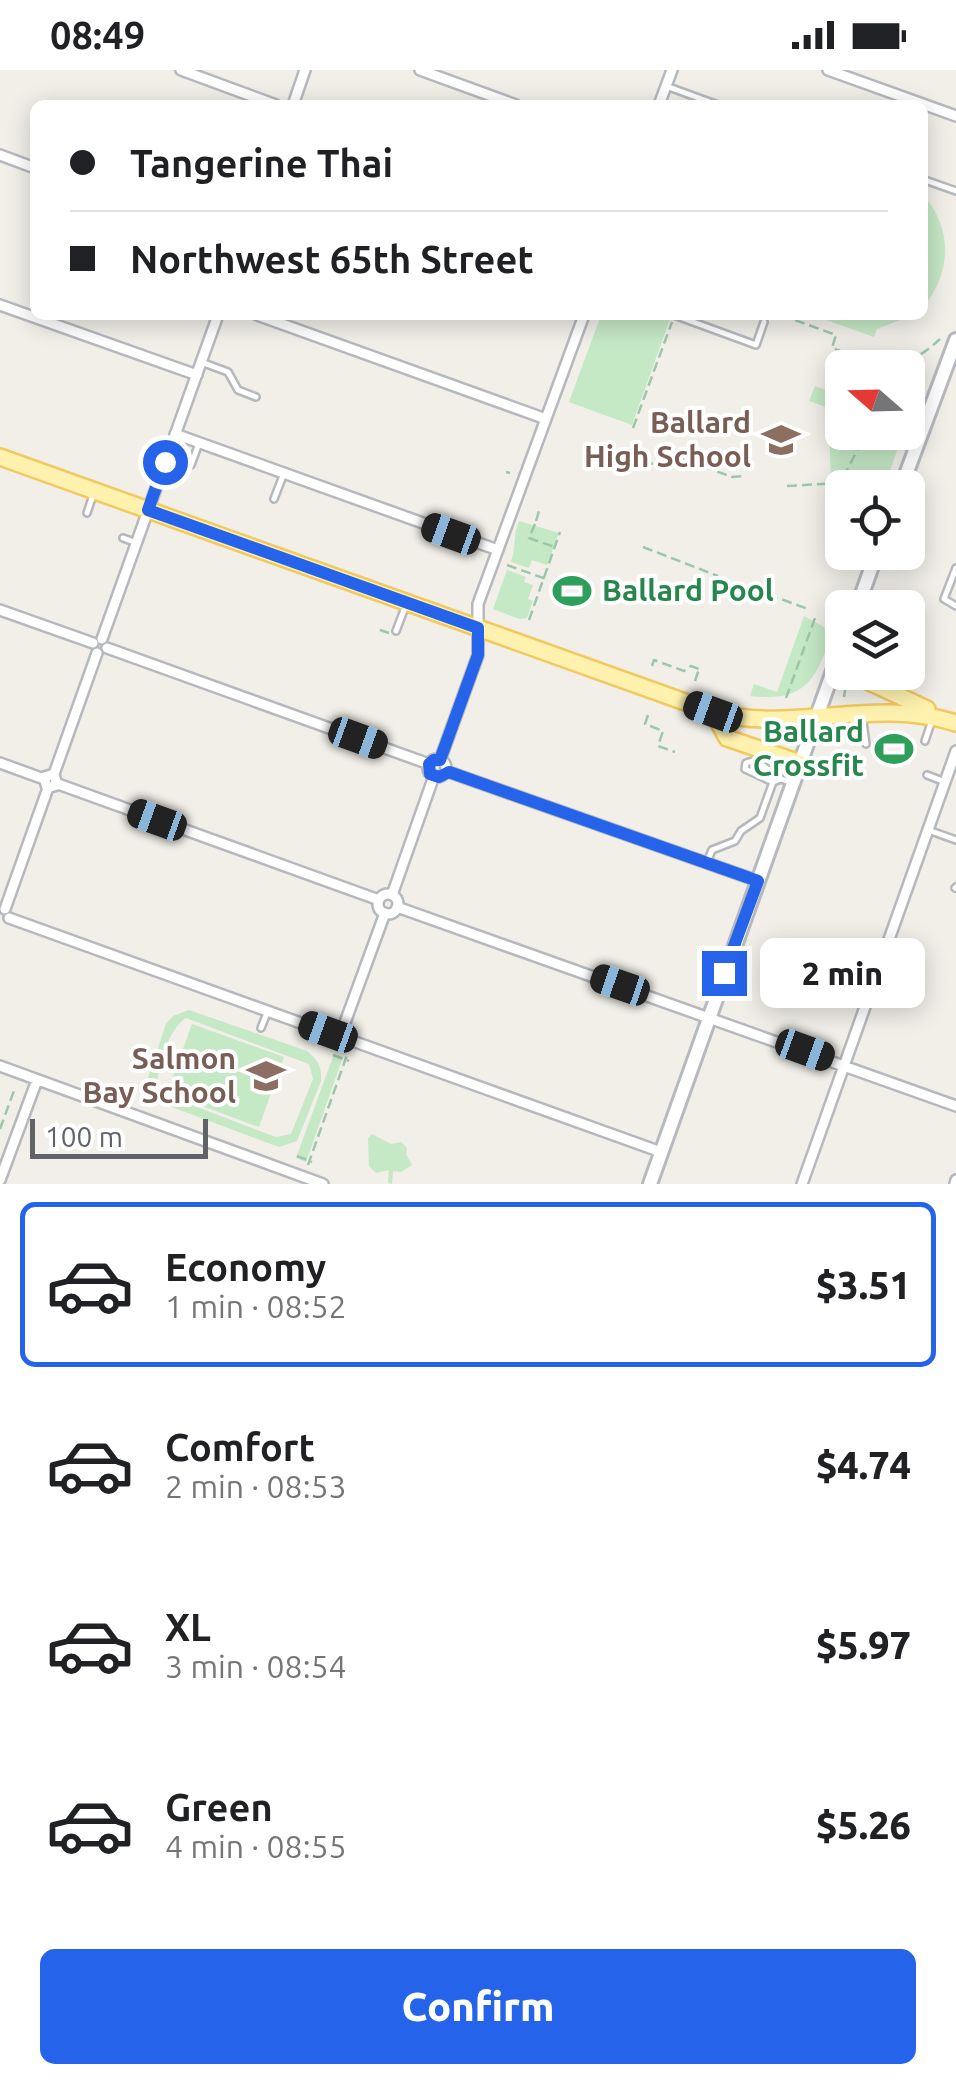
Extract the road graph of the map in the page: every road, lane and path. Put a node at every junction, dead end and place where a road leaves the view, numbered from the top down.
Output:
1 (180, 70) edge
2 (305, 70) edge
3 (420, 70) edge
4 (672, 70) edge
5 (828, 70) edge
6 (666, 86) junction
7 (262, 100) edge
8 (296, 100) edge
9 (502, 100) edge
10 (662, 100) edge
11 (704, 100) edge
12 (911, 100) edge
13 (928, 106) edge
14 (956, 116) edge
15 (0, 156) edge
16 (30, 166) edge
17 (928, 180) edge
18 (956, 190) edge
19 (0, 305) edge
20 (30, 316) edge
21 (41, 320) edge
22 (216, 320) edge
23 (270, 320) edge
24 (582, 320) edge
25 (672, 320) edge
26 (679, 320) edge
27 (795, 320) edge
28 (764, 322) dead end
29 (940, 340) dead end
30 (956, 340) edge
31 (837, 350) edge
32 (925, 351) edge
33 (953, 357) edge
34 (201, 362) junction
35 (196, 376) junction
36 (256, 397) dead end
37 (546, 419) junction
38 (633, 428) dead end
39 (176, 434) junction
40 (199, 443) junction
41 (857, 450) edge
42 (0, 456) edge
43 (675, 456) dead end
44 (636, 457) dead end
45 (181, 461) dead end
46 (653, 464) dead end
47 (909, 470) edge
48 (284, 473) junction
49 (744, 476) dead end
50 (787, 486) dead end
51 (95, 491) junction
52 (274, 499) dead end
53 (148, 510) junction
54 (539, 512) dead end
55 (87, 513) dead end
56 (560, 532) dead end
57 (123, 538) dead end
58 (137, 543) junction
59 (643, 546) dead end
60 (555, 548) junction
61 (498, 550) junction
62 (507, 565) dead end
63 (956, 568) edge
64 (718, 576) dead end
65 (545, 579) junction
66 (740, 584) dead end
67 (406, 602) junction
68 (956, 606) edge
69 (808, 609) dead end
70 (0, 610) edge
71 (815, 618) dead end
72 (529, 620) dead end
73 (478, 628) junction
74 (380, 630) dead end
75 (393, 632) joint
76 (100, 646) junction
77 (652, 666) dead end
78 (695, 682) dead end
79 (833, 690) edge
80 (842, 690) edge
81 (904, 690) edge
82 (844, 697) dead end
83 (786, 698) dead end
84 (713, 712) junction
85 (862, 712) junction
86 (648, 715) dead end
87 (817, 716) junction
88 (946, 720) edge
89 (925, 741) dead end
90 (866, 744) dead end
91 (956, 751) edge
92 (675, 752) dead end
93 (753, 753) junction
94 (440, 760) junction
95 (0, 763) edge
96 (800, 763) junction
97 (429, 764) junction
98 (446, 771) junction
99 (926, 775) dead end
100 (434, 776) junction
101 (51, 781) junction
102 (787, 781) junction
103 (773, 782) junction
104 (945, 782) junction
105 (760, 818) junction
106 (778, 824) junction
107 (928, 830) junction
108 (956, 840) edge
109 (707, 863) junction
110 (758, 881) junction
111 (392, 894) junction
112 (379, 900) junction
113 (397, 907) junction
114 (385, 913) junction
115 (4, 915) edge
116 (268, 1010) junction
117 (709, 1016) junction
118 (261, 1028) dead end
119 (338, 1031) junction
120 (333, 1055) dead end
121 (846, 1065) junction
122 (0, 1066) edge
123 (36, 1080) junction
124 (14, 1088) dead end
125 (956, 1106) edge
126 (0, 1128) edge
127 (661, 1152) junction
128 (296, 1156) dead end
129 (292, 1173) junction
130 (0, 1180) edge
131 (288, 1184) edge
132 (323, 1184) edge
133 (650, 1184) edge
134 (802, 1184) edge

1 - 7 street
2 - 8 street
3 - 9 street
4 - 6 street
5 - 12 street
6 - 10 street
6 - 11 lane
13 - 14 street
15 - 16 street
17 - 18 lane
19 - 20 street
21 - 35 street
22 - 34 street
23 - 37 street
24 - 37 street
25 - 38 path
26 - 28 lane
27 - 31 path
29 - 32 path
30 - 33 street
33 - 47 street
34 - 35 street
34 - 36 lane
35 - 39 street
37 - 61 street
39 - 40 street
39 - 53 street
40 - 45 lane
40 - 48 street
41 - 50 path
42 - 51 main road
43 - 49 path
44 - 46 path
48 - 52 lane
48 - 61 street
51 - 53 main road
51 - 55 lane
53 - 58 street
53 - 67 main road
54 - 60 path
56 - 60 path
57 - 58 lane
58 - 76 street
59 - 64 path
60 - 65 path
61 - 73 street
62 - 65 path
63 - 68 lane
65 - 72 path
66 - 69 path
67 - 73 main road
67 - 75 lane
70 - 76 street
71 - 83 path
73 - 84 main road
73 - 94 street
74 - 75 path
76 - 97 street
76 - 101 street
77 - 78 path
79 - 87 street
80 - 82 path
81 - 88 main road
84 - 87 main road
84 - 93 main road
85 - 87 main road
85 - 88 main road
85 - 90 lane
86 - 92 path
87 - 96 street
88 - 89 lane
91 - 104 street
93 - 96 main road
93 - 102 lane
93 - 103 lane
94 - 97 street
94 - 98 street
95 - 101 street
96 - 102 street
97 - 100 street
98 - 100 street
98 - 109 street
99 - 104 lane
100 - 111 street
101 - 112 street
101 - 115 street
102 - 103 lane
102 - 106 street
103 - 105 lane
104 - 107 street
105 - 106 lane
105 - 109 lane
106 - 110 street
107 - 108 lane
107 - 121 street
109 - 110 street
110 - 117 street
111 - 112 street
111 - 113 street
112 - 114 street
113 - 114 street
113 - 117 street
114 - 119 street
115 - 116 street
116 - 118 lane
116 - 119 street
117 - 121 street
117 - 127 street
119 - 127 street
120 - 128 path
121 - 125 street
121 - 134 street
122 - 123 street
123 - 129 street
123 - 130 street
124 - 126 path
127 - 133 street
129 - 131 street
129 - 132 street

